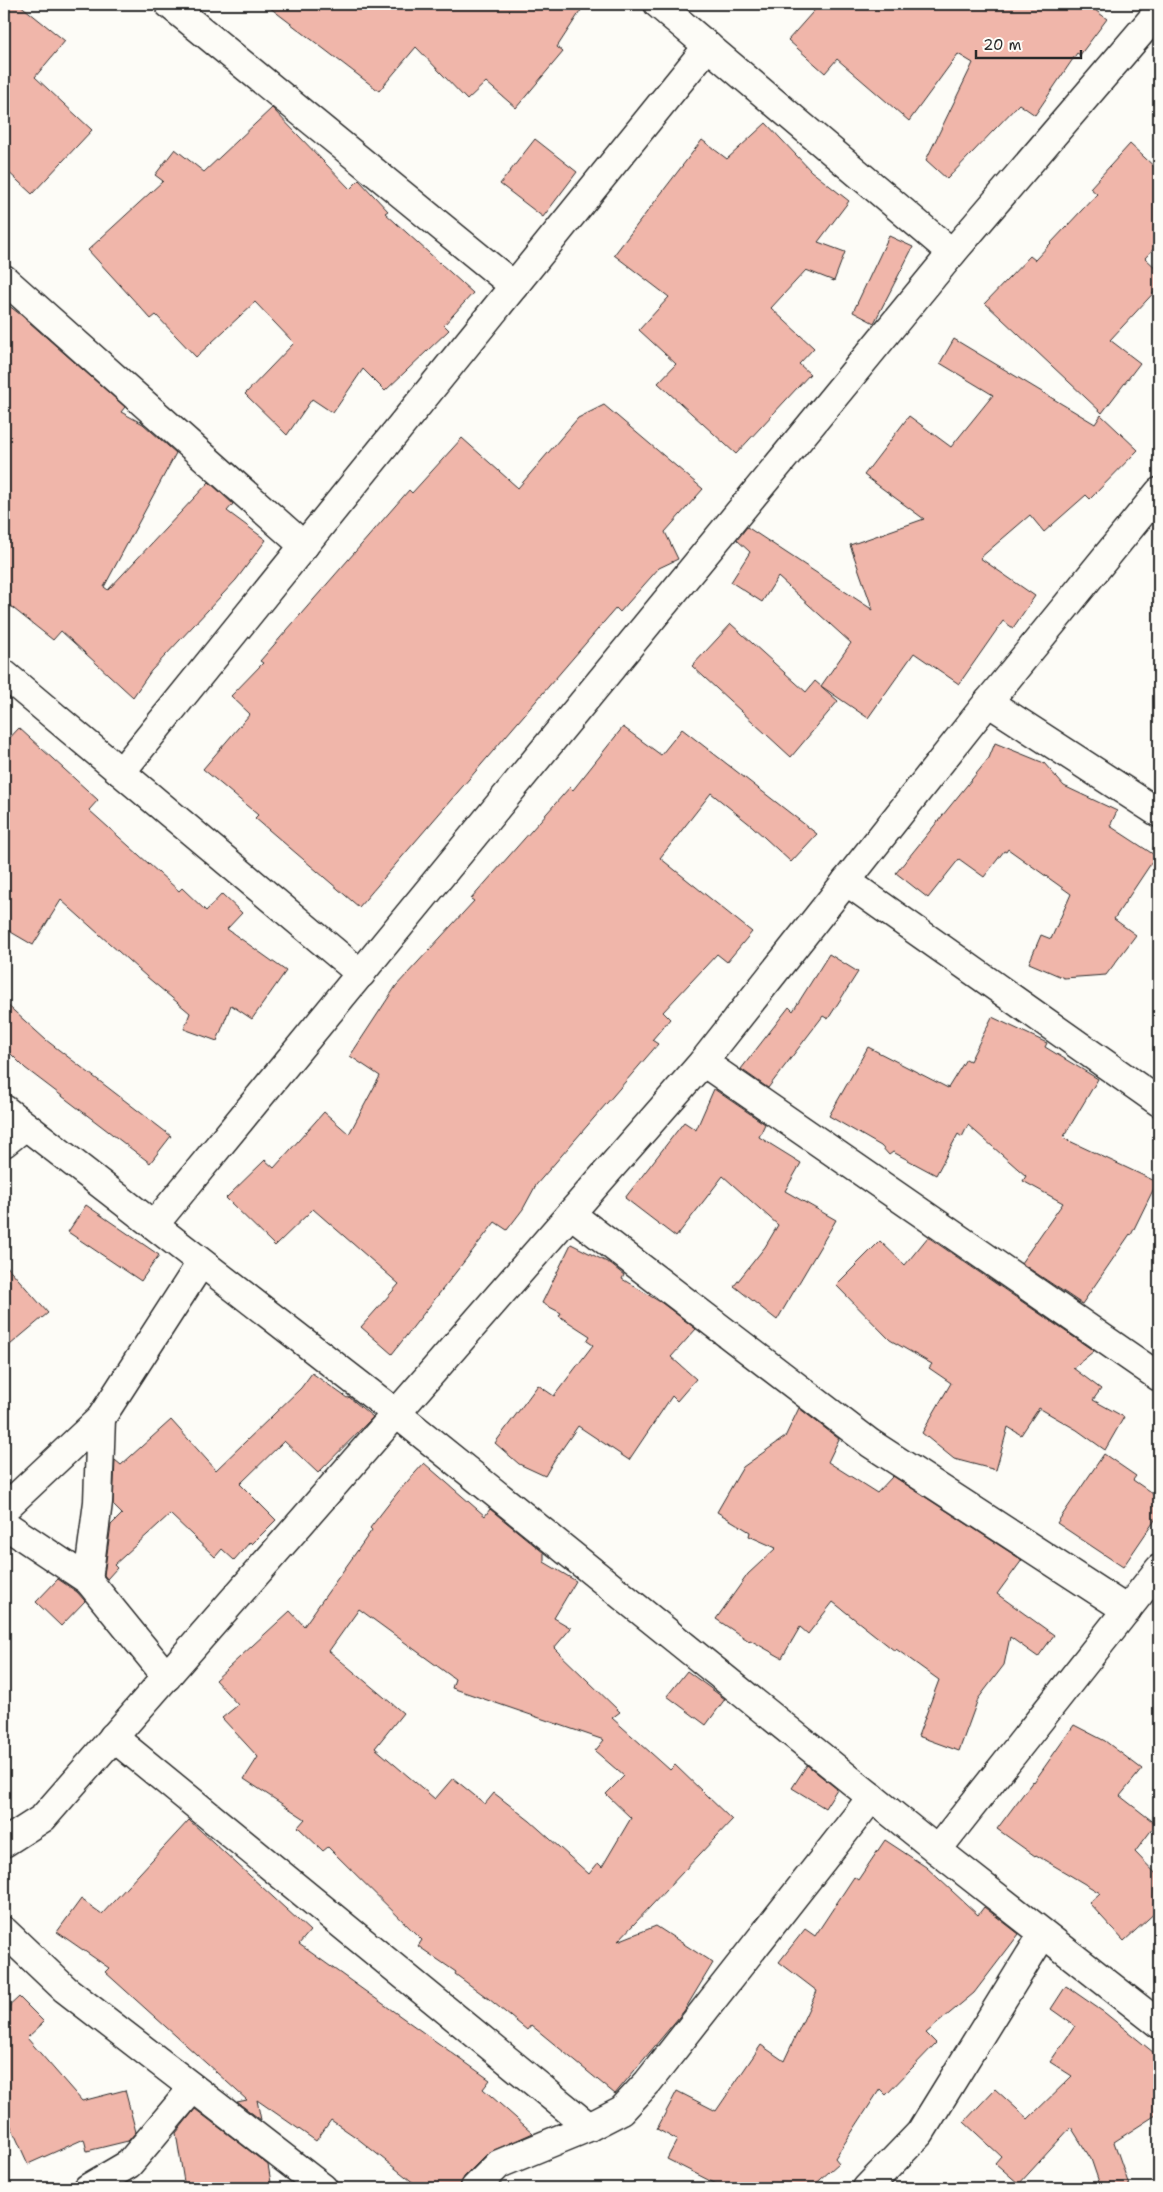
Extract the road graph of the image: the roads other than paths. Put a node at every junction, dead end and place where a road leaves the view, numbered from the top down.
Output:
1 (169, 4) edge
2 (658, 4) edge
3 (1148, 12) edge
4 (708, 46) junction
5 (952, 253) junction
6 (4, 279) edge
7 (514, 286) junction
8 (1159, 492) edge
9 (304, 546) junction
10 (4, 674) edge
11 (988, 702) junction
12 (121, 772) junction
13 (1159, 813) edge
14 (846, 881) junction
15 (361, 974) junction
16 (703, 1062) junction
17 (1159, 1102) edge
18 (4, 1109) edge
19 (25, 1126) junction
20 (4, 1143) edge
21 (571, 1214) junction
22 (154, 1225) junction
23 (201, 1263) junction
24 (1159, 1378) edge
25 (397, 1414) junction
26 (102, 1418) junction
27 (4, 1509) edge
28 (4, 1524) edge
29 (1159, 1569) edge
30 (88, 1580) junction
31 (1127, 1610) junction
32 (167, 1677) junction
33 (113, 1738) junction
34 (872, 1797) junction
35 (4, 1843) edge
36 (937, 1850) junction
37 (4, 1931) edge
38 (1043, 1934) junction
39 (1159, 2024) edge
40 (193, 2088) junction
41 (589, 2128) junction
42 (104, 2185) edge
43 (323, 2188) edge
44 (475, 2188) edge
45 (867, 2188) edge

1 - 7 street
2 - 4 street
3 - 5 street
4 - 5 street
4 - 7 street
5 - 15 street
6 - 9 street
7 - 9 street
8 - 11 street
9 - 12 street
10 - 12 street
11 - 13 street
11 - 14 street
12 - 15 street
14 - 16 street
14 - 17 street
15 - 22 street
16 - 21 street
16 - 24 street
18 - 19 street
19 - 20 street
19 - 22 street
21 - 25 street
21 - 31 street
22 - 23 street
23 - 25 street
23 - 26 street
25 - 32 street
25 - 34 street
26 - 27 street
26 - 30 street
28 - 30 street
29 - 31 street
30 - 32 street
31 - 36 street
32 - 33 street
33 - 35 street
33 - 41 street
34 - 36 street
34 - 41 street
36 - 38 street
37 - 40 street
38 - 39 street
38 - 45 street
40 - 42 street
40 - 43 street
41 - 44 street

